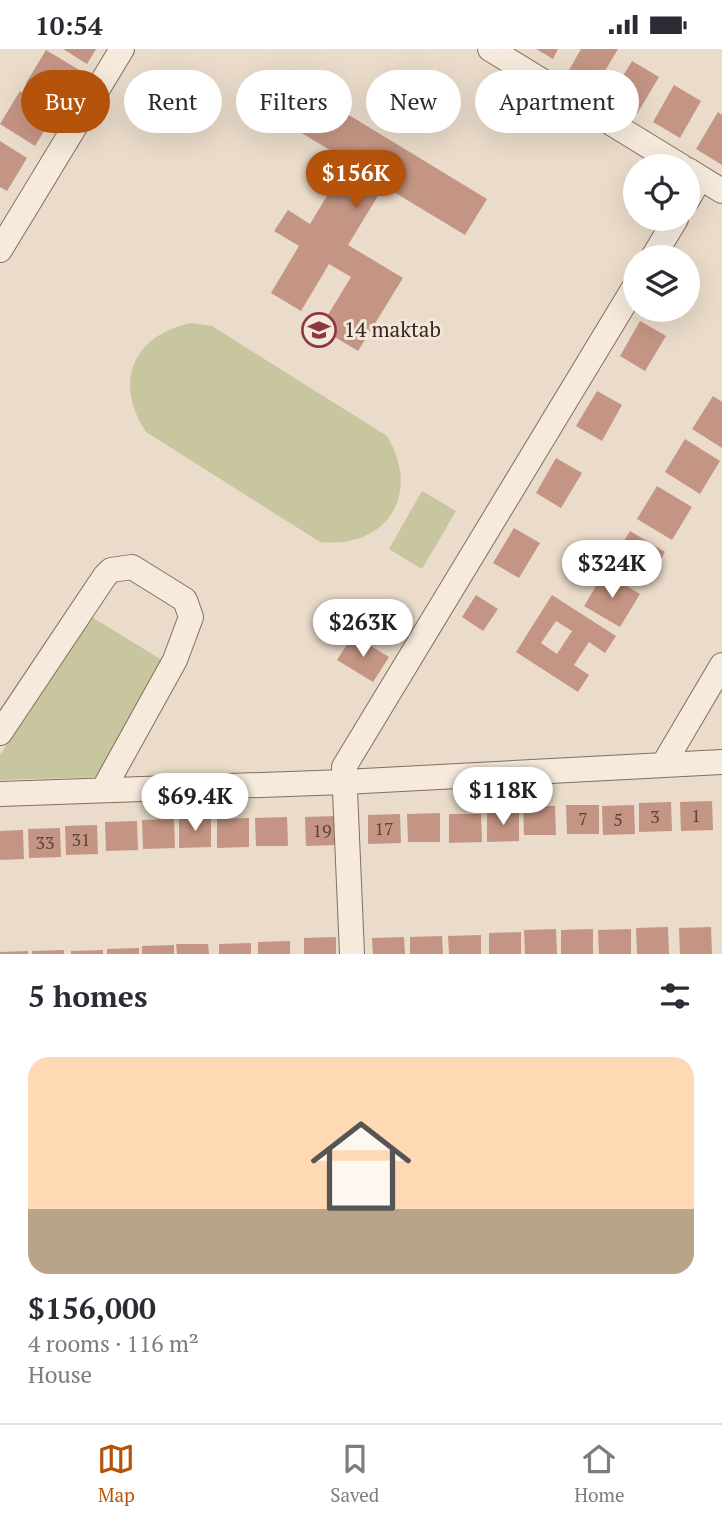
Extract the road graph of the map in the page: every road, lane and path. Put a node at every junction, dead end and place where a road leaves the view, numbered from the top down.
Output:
1 (122, 49) edge
2 (489, 49) edge
3 (651, 154) edge
4 (700, 183) edge
5 (722, 191) edge
6 (0, 250) edge
7 (623, 306) edge
8 (722, 665) edge
9 (0, 733) edge
10 (722, 762) edge
11 (663, 765) junction
12 (345, 782) junction
13 (103, 790) junction
14 (0, 794) edge
15 (352, 954) edge

1 - 6 street
2 - 3 street
4 - 5 street
7 - 12 street
8 - 11 street
9 - 13 street
10 - 11 street
11 - 12 street
12 - 13 street
12 - 15 street
13 - 14 street

